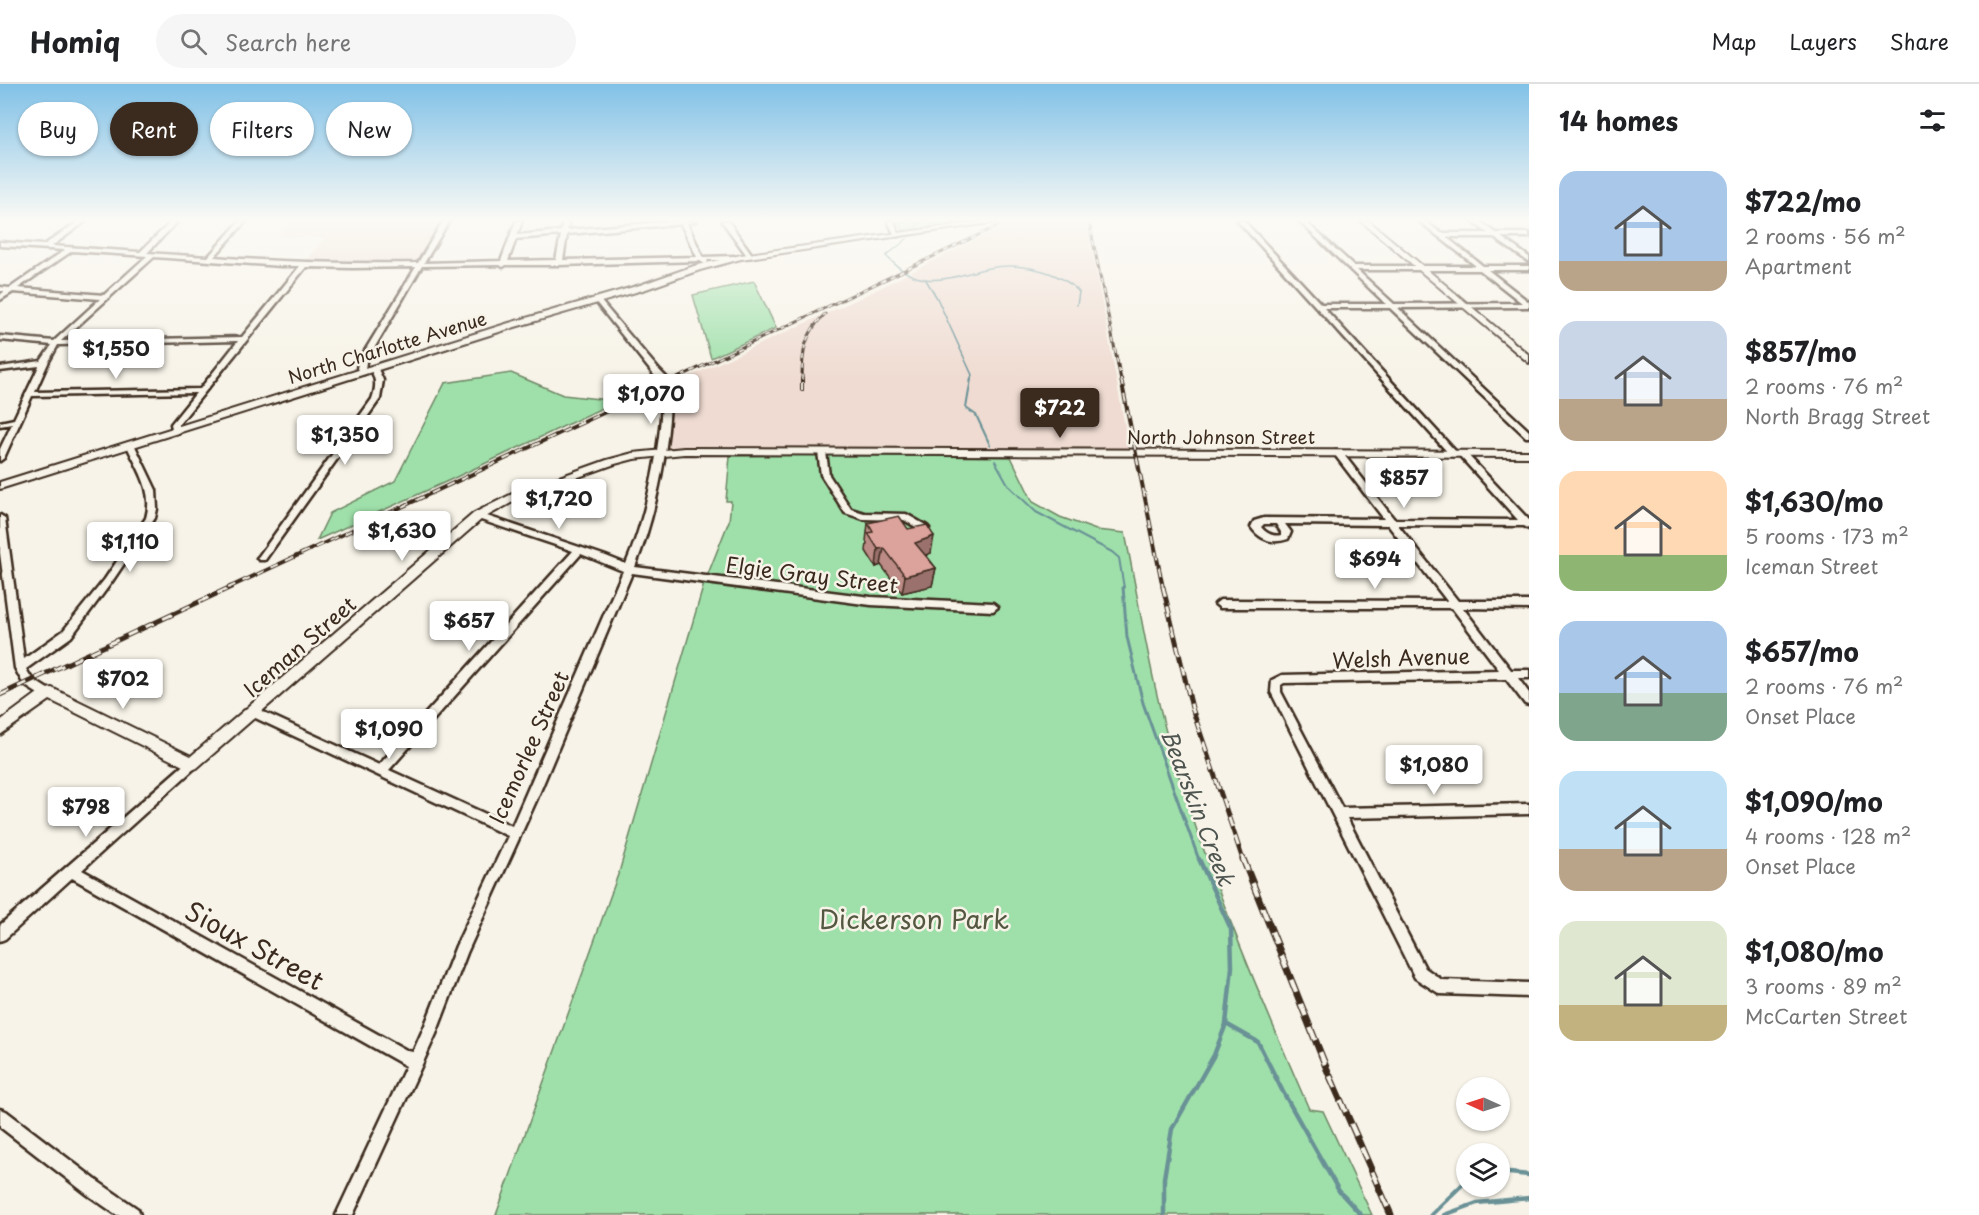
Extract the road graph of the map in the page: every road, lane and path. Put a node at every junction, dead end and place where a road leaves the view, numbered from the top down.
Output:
1 (35, 274) edge
2 (131, 274) edge
3 (297, 274) edge
4 (415, 274) edge
5 (675, 274) edge
6 (1290, 274) edge
7 (1360, 274) edge
8 (1428, 274) edge
9 (1489, 274) edge
10 (0, 289) edge
11 (12, 290) junction
12 (104, 297) junction
13 (0, 298) edge
14 (597, 300) junction
15 (1393, 305) junction
16 (1465, 305) junction
17 (1529, 305) edge
18 (1320, 306) junction
19 (0, 338) edge
20 (243, 339) junction
21 (56, 343) junction
22 (1529, 360) edge
23 (44, 363) junction
24 (0, 369) edge
25 (369, 370) junction
26 (202, 391) junction
27 (30, 394) junction
28 (19, 420) junction
29 (0, 424) edge
30 (176, 430) junction
31 (1529, 435) edge
32 (131, 446) junction
33 (822, 452) junction
34 (660, 453) junction
35 (1338, 453) junction
36 (1458, 454) junction
37 (1529, 454) edge
38 (0, 458) edge
39 (0, 486) edge
40 (478, 516) junction
41 (0, 518) edge
42 (1279, 522) dead end
43 (1390, 523) junction
44 (1528, 524) edge
45 (924, 528) edge
46 (579, 550) junction
47 (262, 558) dead end
48 (628, 569) junction
49 (1220, 604) dead end
50 (1453, 604) junction
51 (1529, 605) edge
52 (993, 607) dead end
53 (20, 668) junction
54 (1509, 674) junction
55 (1529, 674) edge
56 (47, 694) junction
57 (1529, 700) edge
58 (253, 712) junction
59 (0, 729) edge
60 (192, 764) junction
61 (380, 772) junction
62 (1529, 809) edge
63 (1339, 813) junction
64 (514, 833) junction
65 (72, 870) junction
66 (0, 934) edge
67 (1529, 990) edge
68 (416, 1060) junction
69 (0, 1117) edge
70 (132, 1215) edge
71 (344, 1215) edge

1 - 11 street
2 - 12 street
3 - 20 street
4 - 25 street
5 - 14 main road, North Charlotte Avenue
6 - 18 street
7 - 15 street
8 - 16 main road
9 - 17 street
10 - 11 street
11 - 12 street
11 - 13 street
12 - 21 street
14 - 25 main road, North Charlotte Avenue
14 - 34 street, Icemorlee Street
15 - 16 street
15 - 18 street
15 - 31 street
16 - 17 street
16 - 22 main road
18 - 36 street
19 - 21 street
20 - 21 street
20 - 26 street
21 - 23 street
23 - 24 street
23 - 27 street
25 - 30 main road, North Charlotte Avenue
25 - 47 street
26 - 27 street
26 - 30 street
27 - 28 street
28 - 29 street
28 - 38 street
30 - 32 main road, North Charlotte Avenue
32 - 39 main road, North Charlotte Avenue
32 - 53 street
33 - 34 main road, North Johnson Street
33 - 35 main road, North Johnson Street
33 - 45 street
34 - 40 main road, Iceman Street
34 - 48 street, Icemorlee Street
35 - 36 main road, North Johnson Street
35 - 43 street
36 - 37 main road, North Johnson Street
36 - 44 street
40 - 46 street, Elgie Gray Street
40 - 58 main road, Iceman Street
41 - 53 street
42 - 43 street
43 - 44 street
43 - 50 street
46 - 48 street, Elgie Gray Street
46 - 61 street
48 - 52 street, Elgie Gray Street
48 - 64 street, Icemorlee Street
49 - 50 street
50 - 51 street
50 - 54 street
53 - 56 street
54 - 55 street, Welsh Avenue
54 - 57 street
54 - 63 street, Welsh Avenue
56 - 59 main road
56 - 60 main road
58 - 60 main road, Iceman Street
58 - 61 street
60 - 65 street, Iceman Street
61 - 64 street
62 - 63 street
63 - 67 street
64 - 68 street, Icemorlee Street
65 - 66 street, Iceman Street
65 - 68 street, Sioux Street
68 - 71 street, Icemorlee Street
69 - 70 street

